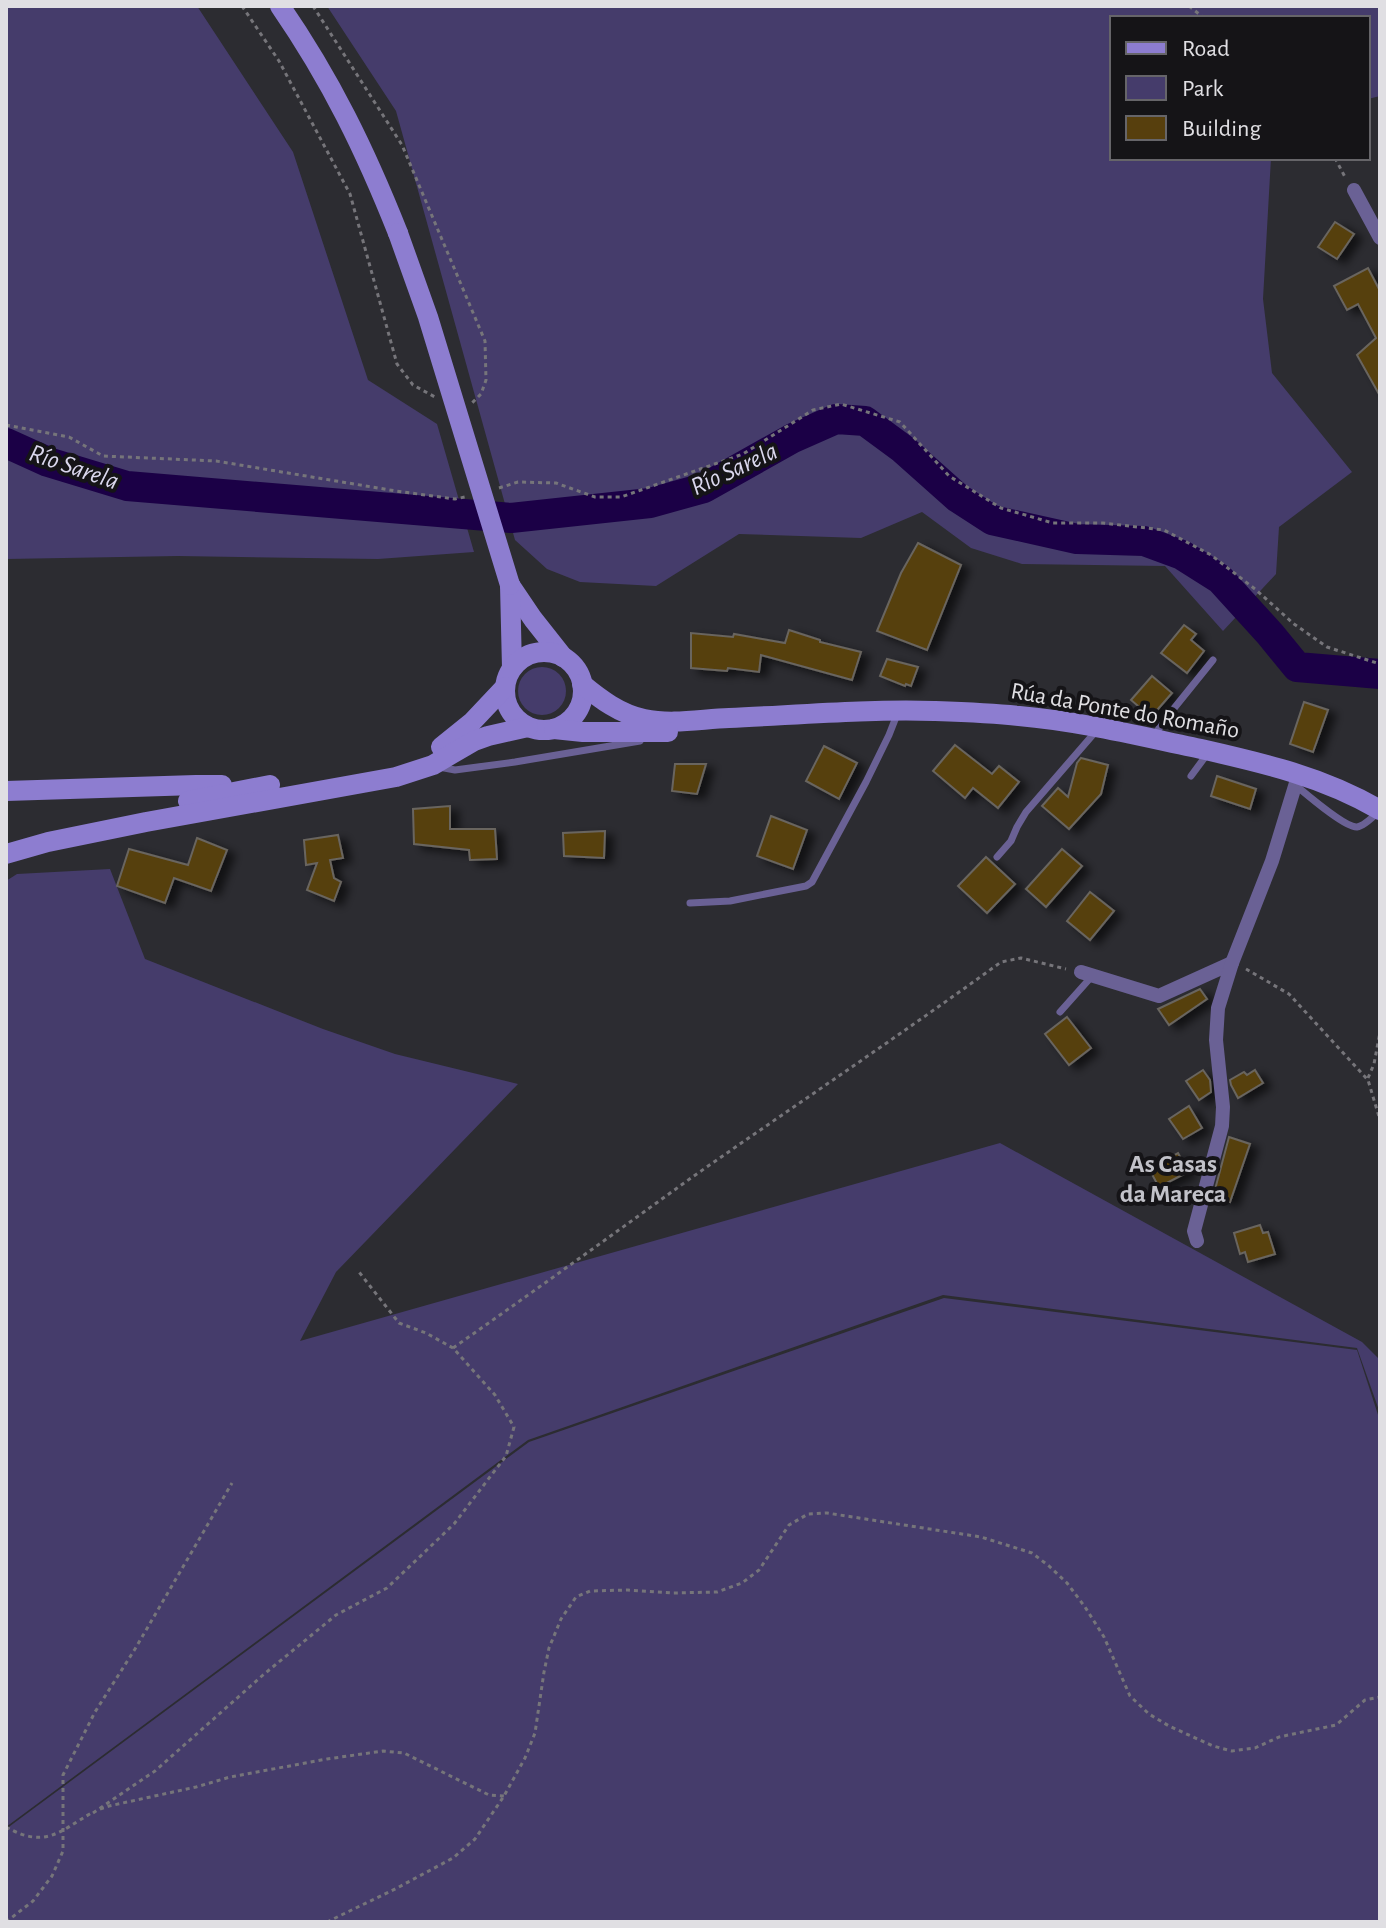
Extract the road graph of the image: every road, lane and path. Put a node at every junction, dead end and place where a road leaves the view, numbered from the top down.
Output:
1 (280, 6) edge
2 (313, 6) edge
3 (1336, 160) edge
4 (1354, 190) joint
5 (437, 227) dead end
6 (1380, 238) edge
7 (6, 425) edge
8 (493, 489) dead end
9 (468, 496) dead end
10 (510, 585) junction
11 (563, 657) junction
12 (1213, 660) dead end
13 (1380, 664) edge
14 (508, 677) junction
15 (582, 684) junction
16 (899, 710) junction
17 (755, 718) junction
18 (528, 727) junction
19 (1098, 728) junction
20 (554, 729) junction
21 (602, 732) junction
22 (679, 732) junction
23 (1152, 739) junction
24 (631, 742) junction
25 (1209, 751) junction
26 (433, 765) junction
27 (1191, 776) dead end
28 (1297, 779) junction
29 (271, 785) junction
30 (175, 786) junction
31 (6, 791) edge
32 (302, 793) junction
33 (193, 800) junction
34 (1380, 811) edge
35 (6, 853) edge
36 (997, 857) dead end
37 (690, 903) dead end
38 (1232, 963) junction
39 (1087, 974) junction
40 (1060, 1012) dead end
41 (1380, 1032) edge
42 (1368, 1080) junction
43 (1380, 1120) edge
44 (1197, 1241) dead end
45 (359, 1272) dead end
46 (453, 1348) junction
47 (232, 1483) dead end
48 (1380, 1697) edge
49 (504, 1796) junction
50 (93, 1813) junction
51 (6, 1827) edge
52 (63, 1831) junction
53 (6, 1922) edge
54 (327, 1922) edge

1 - 10 main road, bridge
2 - 5 path
3 - 4 path
4 - 6 street
7 - 9 path
8 - 13 path
10 - 11 main road
10 - 14 main road
11 - 14 main road
11 - 15 main road
12 - 23 lane
14 - 18 main road
14 - 29 main road
15 - 17 main road
15 - 20 main road
16 - 17 main road, Rúa da Ponte do Romaño
16 - 19 main road, Rúa da Ponte do Romaño
16 - 37 lane
17 - 22 main road
18 - 20 main road
18 - 26 main road
19 - 23 main road, Rúa da Ponte do Romaño
19 - 36 lane
20 - 21 main road
21 - 22 main road
21 - 24 lane
22 - 24 lane
23 - 25 main road, Rúa da Ponte do Romaño
24 - 26 lane
25 - 27 lane
25 - 28 main road, Rúa da Ponte do Romaño
26 - 32 main road
28 - 34 main road, Rúa da Ponte do Romaño
28 - 38 street
29 - 30 main road
29 - 33 main road
30 - 31 main road
30 - 33 main road
32 - 33 main road
32 - 35 main road
33 - 35 main road
38 - 39 street
38 - 42 path
38 - 44 street
39 - 40 lane
39 - 46 path
41 - 42 path
42 - 43 path
45 - 46 path
46 - 50 path
47 - 52 path
48 - 49 path
49 - 50 path
49 - 54 path
50 - 52 path
51 - 52 path
52 - 53 path

